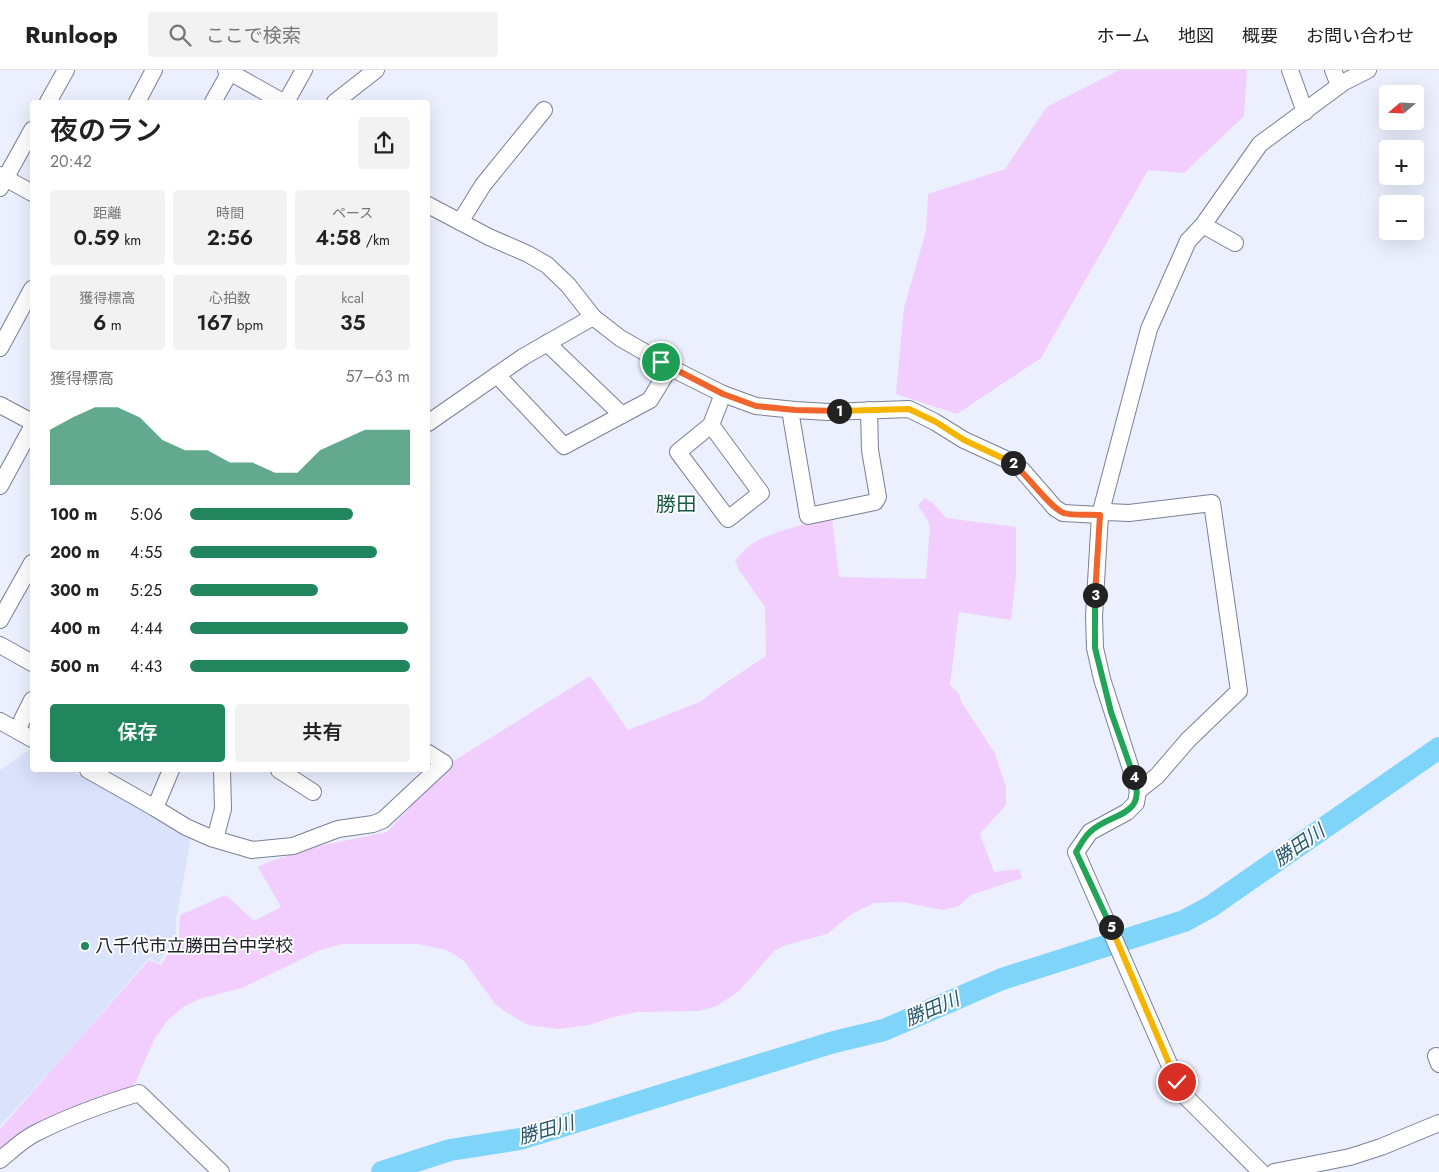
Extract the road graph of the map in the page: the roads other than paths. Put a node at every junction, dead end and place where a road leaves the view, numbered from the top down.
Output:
1 (66, 70) edge
2 (154, 70) edge
3 (304, 70) edge
4 (376, 70) edge
5 (1290, 70) edge
6 (1368, 70) edge
7 (229, 71) edge
8 (1336, 77) edge
9 (49, 100) edge
10 (138, 100) edge
11 (214, 100) edge
12 (280, 100) edge
13 (285, 100) edge
14 (337, 100) edge
15 (544, 110) dead end
16 (1305, 112) junction
17 (30, 133) edge
18 (2, 180) edge
19 (30, 192) edge
20 (430, 206) edge
21 (460, 222) junction
22 (1203, 225) junction
23 (1235, 243) dead end
24 (30, 294) edge
25 (593, 317) junction
26 (547, 343) junction
27 (0, 348) edge
28 (670, 367) junction
29 (498, 375) junction
30 (723, 394) junction
31 (0, 405) edge
32 (790, 410) junction
33 (869, 410) junction
34 (622, 415) junction
35 (30, 421) edge
36 (430, 422) edge
37 (710, 424) junction
38 (30, 431) edge
39 (0, 486) edge
40 (1100, 515) junction
41 (30, 567) edge
42 (0, 620) edge
43 (0, 645) edge
44 (30, 662) edge
45 (30, 704) edge
46 (0, 721) edge
47 (17, 730) junction
48 (30, 738) edge
49 (430, 754) edge
50 (91, 772) edge
51 (170, 772) edge
52 (222, 772) edge
53 (282, 772) edge
54 (1138, 791) junction
55 (314, 792) dead end
56 (154, 808) junction
57 (215, 839) junction
58 (1439, 1123) edge
59 (0, 1160) edge
60 (221, 1172) edge
61 (1261, 1172) edge
62 (1274, 1172) edge

1 - 9 street
2 - 10 street
3 - 13 street
4 - 14 street
5 - 16 street
6 - 8 street
7 - 11 street
7 - 12 street
8 - 16 street
15 - 21 street
16 - 22 street
17 - 18 street
18 - 19 street
20 - 21 street
21 - 25 street
22 - 23 street
22 - 40 street
24 - 27 street
25 - 26 street
25 - 28 street
26 - 29 street
26 - 34 street
28 - 30 street
28 - 34 street
29 - 34 street
29 - 36 street
30 - 32 street
30 - 37 street
31 - 35 street
32 - 33 street
32 - 33 street
33 - 40 street
37 - 37 street
38 - 39 street
40 - 54 street
40 - 54 street
41 - 42 street
43 - 44 street
45 - 47 street
46 - 47 street
47 - 48 street
49 - 57 street
50 - 56 street
51 - 56 street
52 - 57 street
53 - 55 street
54 - 61 street
56 - 57 street
58 - 62 street
59 - 60 street

